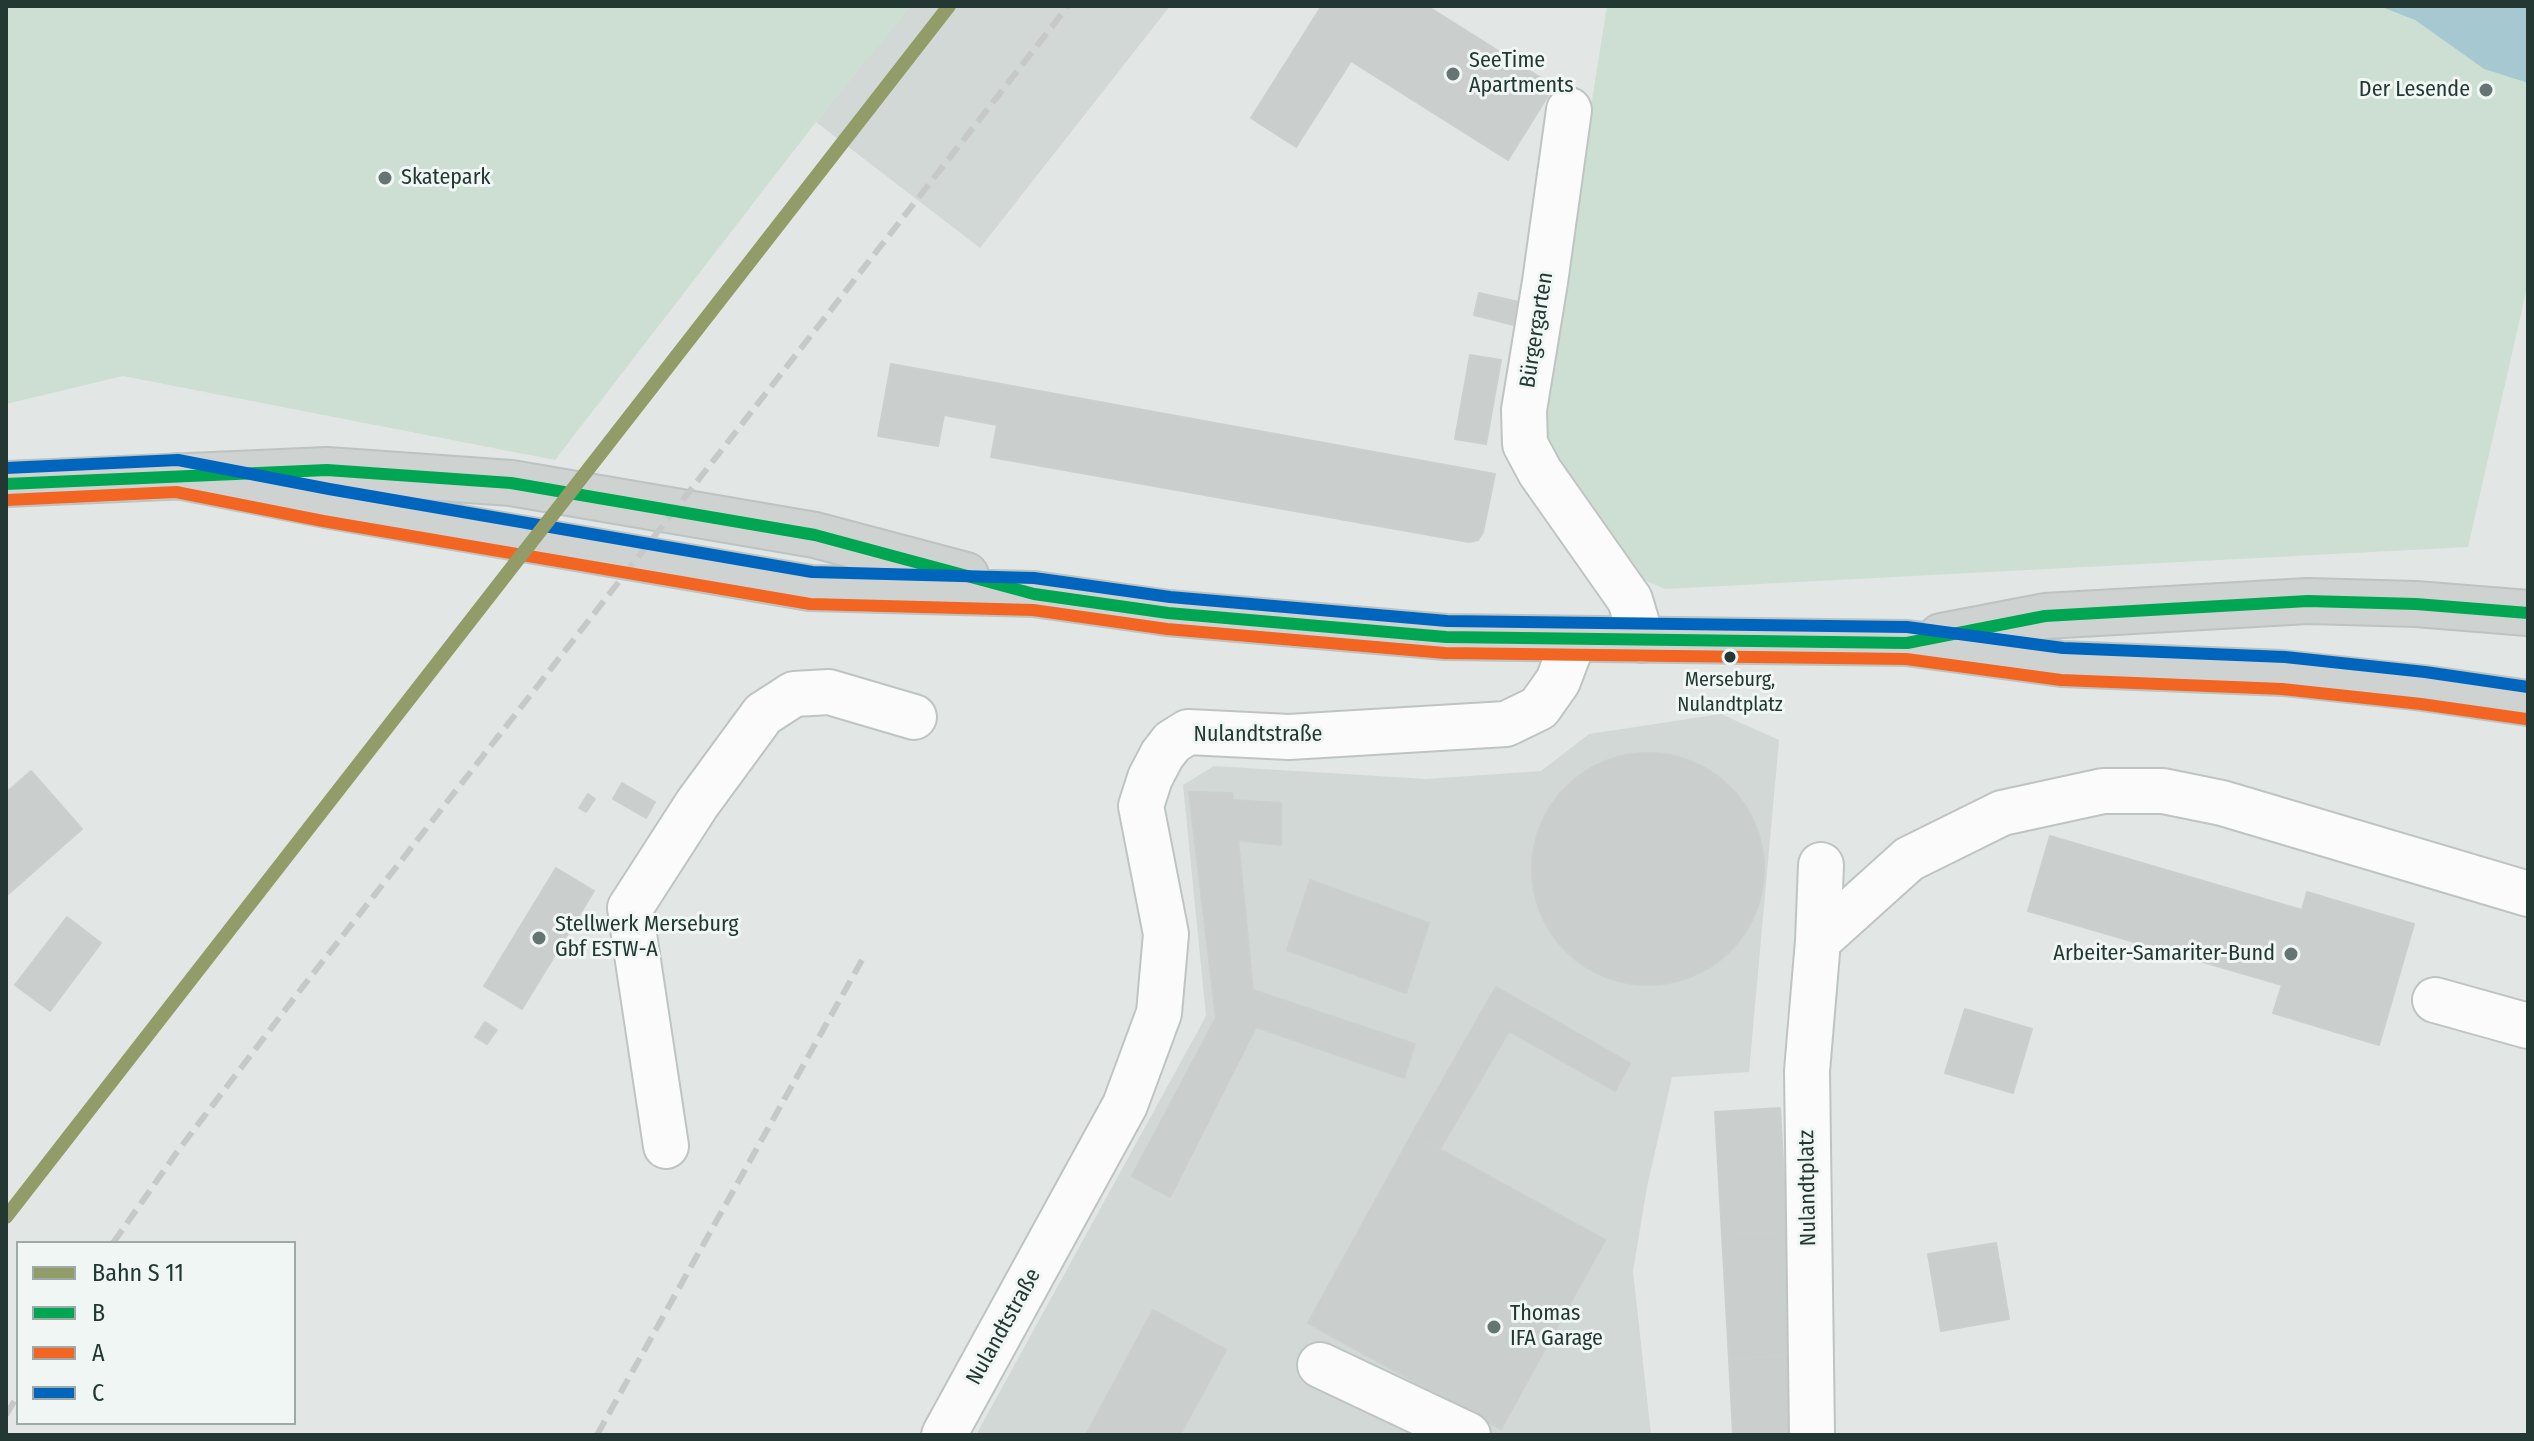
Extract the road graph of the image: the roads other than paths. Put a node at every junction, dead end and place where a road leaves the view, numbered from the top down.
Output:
1 (1569, 110) dead end
2 (177, 476) junction
3 (6, 484) edge
4 (1034, 594) junction
5 (2528, 613) edge
6 (1574, 639) junction
7 (1642, 640) junction
8 (1907, 643) junction
9 (2528, 703) edge
10 (914, 717) dead end
11 (1821, 865) dead end
12 (2528, 894) edge
13 (1818, 941) junction
14 (2435, 1000) dead end
15 (2528, 1026) edge
16 (666, 1146) dead end
17 (1320, 1365) dead end
18 (944, 1435) edge
19 (1468, 1435) edge
20 (1812, 1435) edge

1 - 7 street, Bürgergarten
2 - 3 main road
2 - 4 main road
2 - 4 main road
4 - 6 main road
5 - 8 main road
6 - 7 main road
6 - 18 street, Nulandtstraße
7 - 8 main road
8 - 9 main road
10 - 16 street
11 - 13 street, Nulandtplatz
12 - 13 street
13 - 20 street, Nulandtplatz
14 - 15 street
17 - 19 street

